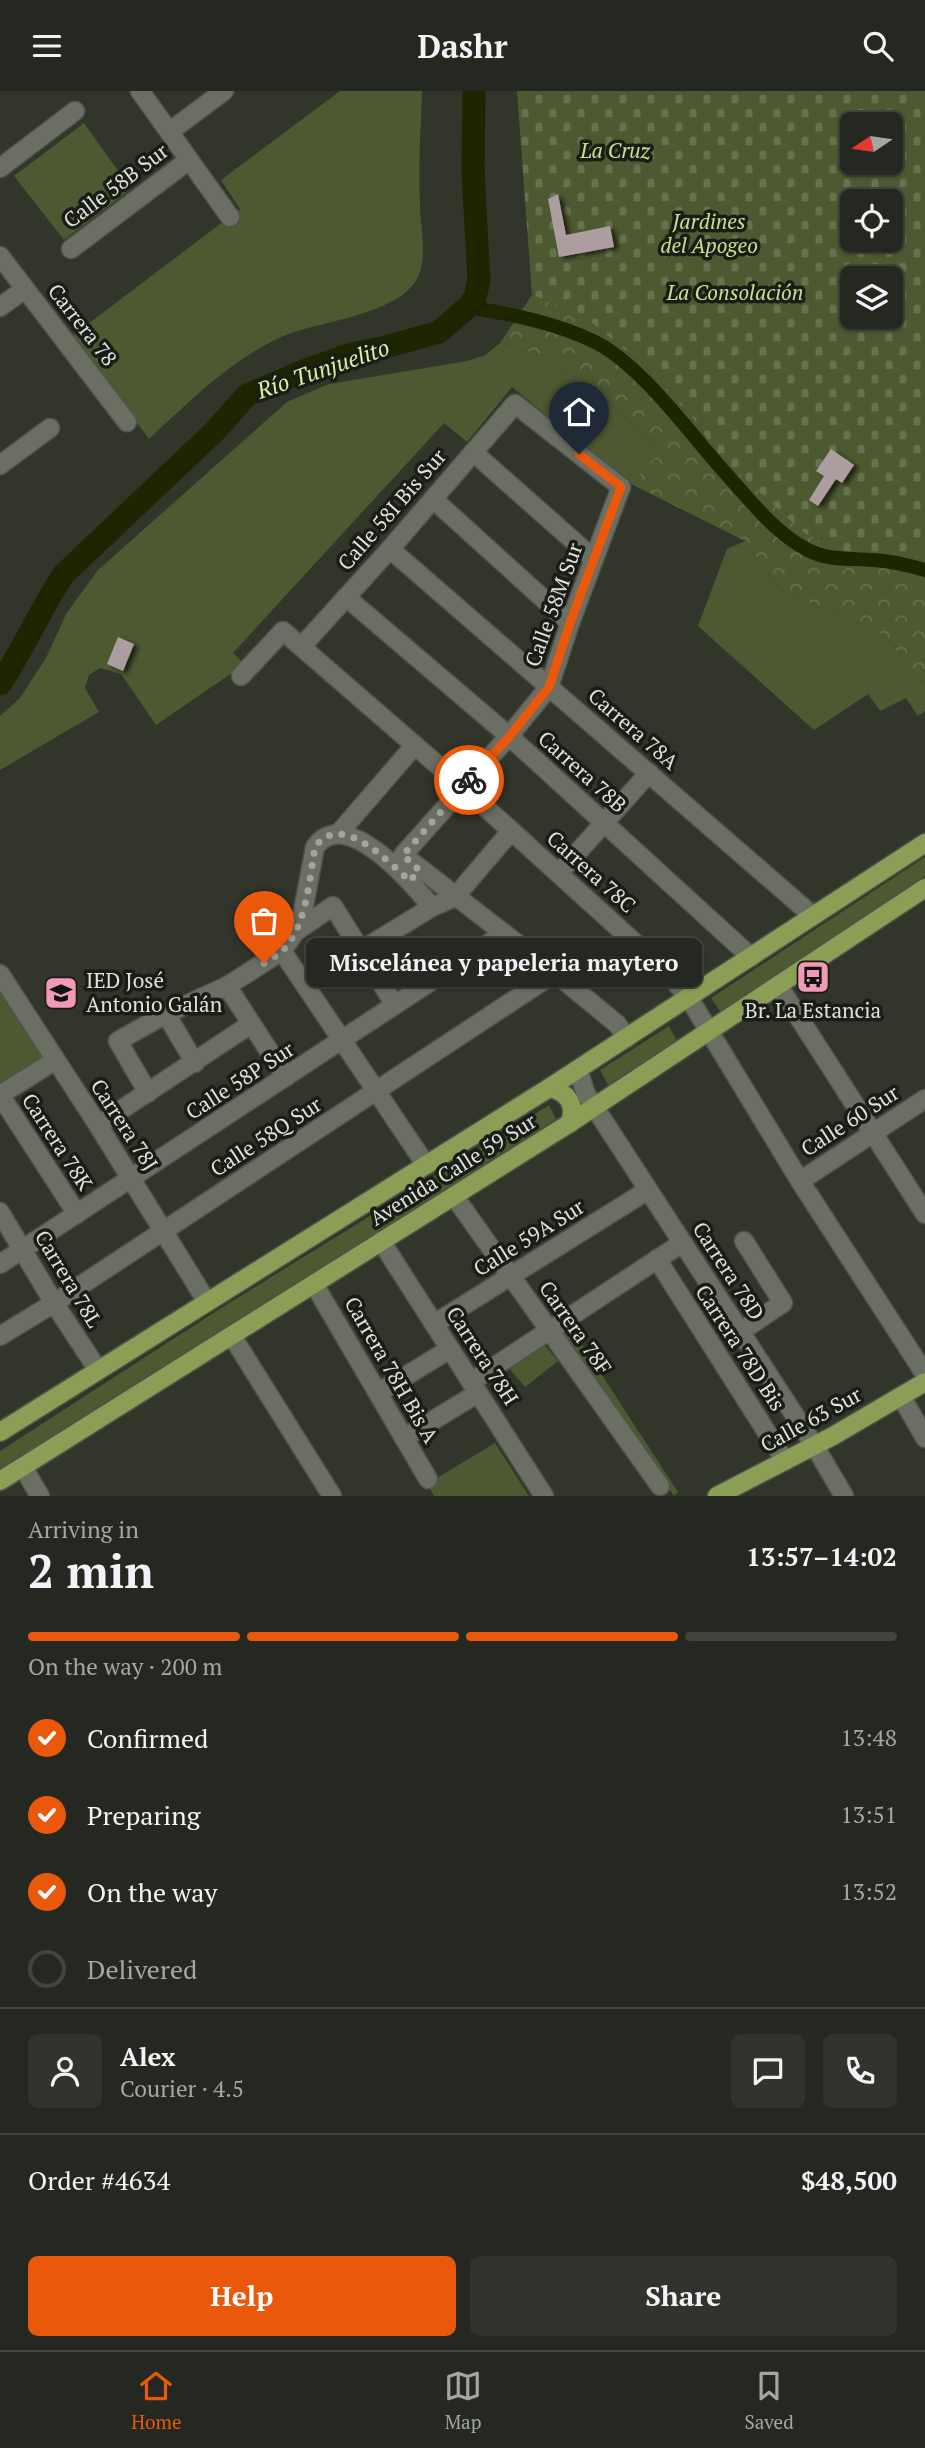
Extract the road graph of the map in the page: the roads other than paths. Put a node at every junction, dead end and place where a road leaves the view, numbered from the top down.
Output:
1 (140, 91) edge
2 (224, 91) edge
3 (75, 111) dead end
4 (169, 132) junction
5 (189, 160) junction
6 (0, 168) edge
7 (230, 216) dead end
8 (71, 249) dead end
9 (0, 256) edge
10 (25, 289) junction
11 (0, 307) edge
12 (127, 422) dead end
13 (50, 429) dead end
14 (473, 452) junction
15 (0, 465) edge
16 (621, 487) joint
17 (433, 499) junction
18 (390, 549) junction
19 (594, 559) junction
20 (346, 597) junction
21 (570, 623) junction
22 (302, 646) junction
23 (241, 676) dead end
24 (549, 687) junction
25 (509, 737) junction
26 (415, 745) junction
27 (649, 773) junction
28 (463, 787) junction
29 (604, 822) junction
30 (511, 831) junction
31 (339, 833) junction
32 (925, 842) edge
33 (559, 873) junction
34 (415, 875) junction
35 (925, 888) edge
36 (455, 897) junction
37 (432, 907) junction
38 (813, 916) junction
39 (295, 932) junction
40 (503, 933) junction
41 (362, 950) junction
42 (282, 951) junction
43 (751, 957) junction
44 (555, 973) junction
45 (0, 974) edge
46 (778, 985) junction
47 (227, 986) junction
48 (688, 998) junction
49 (396, 1005) junction
50 (166, 1014) junction
51 (251, 1024) junction
52 (708, 1031) junction
53 (627, 1038) junction
54 (341, 1041) junction
55 (54, 1061) junction
56 (195, 1063) junction
57 (578, 1070) junction
58 (286, 1077) junction
59 (549, 1088) junction
60 (376, 1092) junction
61 (148, 1093) junction
62 (0, 1095) edge
63 (925, 1099) edge
64 (594, 1107) junction
65 (570, 1123) junction
66 (98, 1125) junction
67 (874, 1133) junction
68 (426, 1165) junction
69 (132, 1179) junction
70 (800, 1181) junction
71 (648, 1189) junction
72 (454, 1196) junction
73 (0, 1212) edge
74 (77, 1214) junction
75 (925, 1214) edge
76 (164, 1231) junction
77 (381, 1241) junction
78 (744, 1241) dead end
79 (682, 1243) junction
80 (23, 1249) junction
81 (657, 1259) junction
82 (0, 1264) edge
83 (510, 1276) junction
84 (314, 1284) junction
85 (207, 1302) junction
86 (54, 1303) junction
87 (434, 1324) junction
88 (549, 1331) junction
89 (740, 1332) junction
90 (0, 1336) edge
91 (232, 1336) junction
92 (450, 1349) junction
93 (98, 1370) junction
94 (925, 1374) edge
95 (925, 1382) edge
96 (475, 1388) junction
97 (377, 1393) junction
98 (901, 1396) junction
99 (0, 1432) edge
100 (404, 1438) junction
101 (925, 1438) edge
102 (814, 1445) junction
103 (785, 1461) junction
104 (23, 1467) junction
105 (428, 1479) dead end
106 (0, 1482) edge
107 (660, 1486) dead end
108 (728, 1494) edge
109 (40, 1496) edge
110 (332, 1496) edge
111 (544, 1496) edge
112 (844, 1496) edge

1 - 4 street
2 - 4 street
3 - 6 street
4 - 5 street
5 - 7 street
5 - 8 street, Calle 58B Sur
9 - 10 street, Carrera 78
10 - 11 street
10 - 12 street, Carrera 78
13 - 15 street
14 - 16 street, Calle 58I Bis Sur
14 - 17 street, Calle 58I Bis Sur
14 - 19 street
16 - 19 street, Calle 58M Sur
17 - 18 street, Calle 58I Bis Sur
17 - 21 street
18 - 20 street, Calle 58I Bis Sur
18 - 24 street, Carrera 78A
19 - 21 street, Calle 58M Sur
20 - 22 street, Calle 58I Bis Sur
20 - 25 street, Carrera 78B
21 - 24 street, Calle 58M Sur
22 - 23 street, Carrera 78C
22 - 26 street, Carrera 78C
24 - 25 street, Calle 58M Sur
24 - 27 street, Carrera 78A
25 - 28 street, Calle 58M Sur
25 - 29 street, Carrera 78B
26 - 28 street, Carrera 78C
26 - 31 street
27 - 29 street
27 - 38 street, Carrera 78A
28 - 30 street, Carrera 78C
28 - 34 street, Calle 58M Sur
29 - 33 street
29 - 43 street, Carrera 78B
30 - 33 street, Carrera 78C
30 - 36 street
31 - 34 street
31 - 39 street
32 - 38 main road, Avenida Calle 59 Sur
33 - 48 street, Carrera 78C
34 - 36 street
34 - 37 street
35 - 46 main road, Avenida Calle 59 Sur
36 - 37 street
36 - 40 street
37 - 41 street
38 - 43 main road, Avenida Calle 59 Sur
39 - 41 street
39 - 42 street
40 - 44 street
40 - 49 street, Calle 58P Sur
41 - 49 street
42 - 47 street
42 - 54 street
43 - 48 main road, Avenida Calle 59 Sur
44 - 53 street
44 - 60 street, Calle 58Q Sur
45 - 55 street, Carrera 78J
46 - 52 main road, Avenida Calle 59 Sur
46 - 67 street
47 - 50 street
47 - 51 street
48 - 52 street, Carrera 78C
48 - 53 main road, Avenida Calle 59 Sur
49 - 54 street, Calle 58P Sur
50 - 56 street
50 - 61 street
51 - 56 street
51 - 58 street
52 - 64 main road, Avenida Calle 59 Sur
52 - 70 street, Carrera 78C
53 - 57 main road, Avenida Calle 59 Sur
54 - 58 street, Calle 58P Sur
54 - 60 street
55 - 62 street
55 - 66 street, Carrera 78J
56 - 61 street
57 - 59 main road, Avenida Calle 59 Sur
57 - 64 street, Carrera 78D
58 - 69 street, Calle 58P Sur
59 - 65 main road
59 - 68 main road, Avenida Calle 59 Sur
60 - 68 street
60 - 76 street, Calle 58Q Sur
61 - 66 street
62 - 74 street, Carrera 78K
63 - 67 street, Calle 60 Sur
64 - 65 main road, Avenida Calle 59 Sur
64 - 71 street, Carrera 78D
65 - 72 main road, Avenida Calle 59 Sur
66 - 69 street, Carrera 78J
67 - 70 street, Calle 60 Sur
67 - 75 street
68 - 85 main road, Avenida Calle 59 Sur
69 - 74 street, Calle 58P Sur
69 - 76 street, Carrera 78J
70 - 94 street, Carrera 78C
71 - 79 street, Carrera 78D
71 - 83 street, Calle 59A Sur
72 - 77 main road, Avenida Calle 59 Sur
72 - 83 street, Carrera 78F
73 - 80 street, Carrera 78L
74 - 80 street, Calle 58P Sur
76 - 85 street, Carrera 78J
76 - 86 street, Calle 58Q Sur
77 - 84 main road, Avenida Calle 59 Sur
77 - 87 street, Carrera 78H
78 - 89 street
79 - 81 street
79 - 89 street, Carrera 78D
80 - 82 street, Calle 58P Sur
80 - 86 street, Carrera 78L
81 - 88 street
81 - 103 street, Carrera 78D Bis
83 - 87 street, Calle 59A Sur
83 - 88 street, Carrera 78F
84 - 91 main road, Avenida Calle 59 Sur
84 - 97 street, Carrera 78H Bis A
85 - 93 main road, Avenida Calle 59 Sur
86 - 90 street, Calle 58Q Sur
86 - 93 street, Carrera 78L
87 - 92 street, Carrera 78H
88 - 96 street
88 - 107 street, Carrera 78F
89 - 102 street, Carrera 78D
91 - 104 main road, Avenida Calle 59 Sur
91 - 110 street
92 - 96 street, Carrera 78H
92 - 97 street
93 - 99 main road, Avenida Calle 59 Sur
95 - 98 main road, Calle 63 Sur
96 - 100 street
96 - 111 street, Carrera 78H
97 - 100 street, Carrera 78H Bis A
98 - 101 street
98 - 102 main road, Calle 63 Sur
100 - 105 street, Carrera 78H Bis A
102 - 103 main road, Calle 63 Sur
102 - 112 street, Carrera 78D
103 - 108 main road, Calle 63 Sur
104 - 106 main road, Avenida Calle 59 Sur
104 - 109 street

